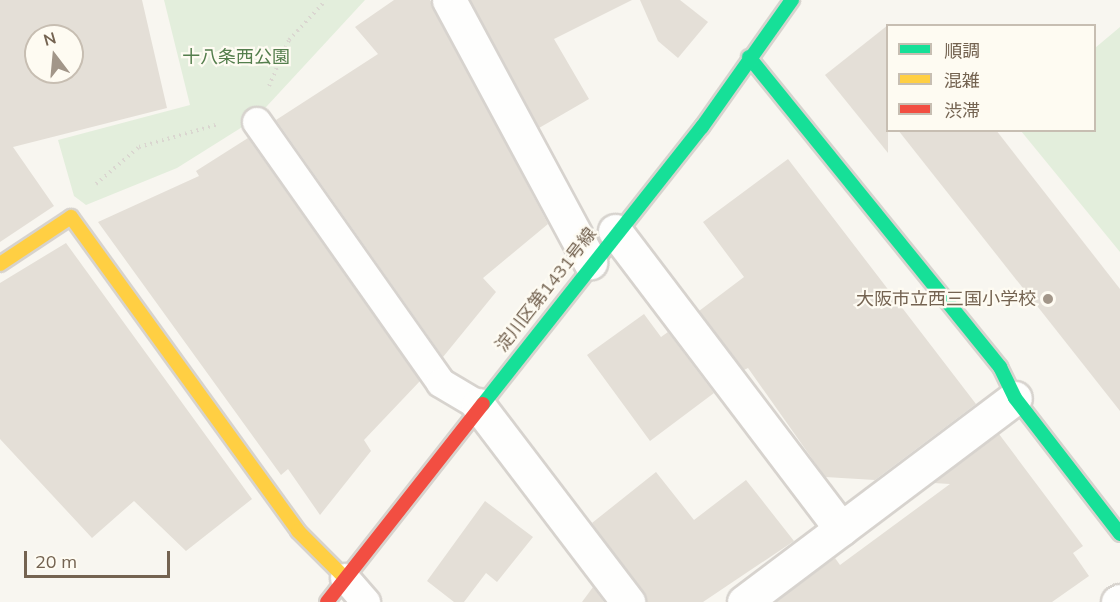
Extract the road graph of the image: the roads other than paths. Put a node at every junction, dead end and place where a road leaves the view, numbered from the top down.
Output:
1 (449, 0) edge
2 (792, 0) edge
3 (749, 57) junction
4 (260, 109) road end
5 (615, 231) junction
6 (590, 262) junction
7 (0, 264) edge
8 (1016, 398) junction
9 (478, 405) junction
10 (841, 529) junction
11 (1120, 534) edge
12 (345, 578) junction
13 (327, 602) edge
14 (366, 602) edge
15 (628, 602) edge
16 (744, 602) edge

1 - 6 street
2 - 3 street, 淀川区第1431号線
3 - 5 street, 淀川区第1431号線
3 - 8 street
4 - 9 lane
5 - 6 street, 淀川区第1431号線
5 - 10 street
6 - 9 street, 淀川区第1431号線
7 - 12 street
8 - 10 street
8 - 11 street
9 - 12 street, 淀川区第1431号線
9 - 15 street
10 - 16 street
12 - 13 street, 淀川区第1431号線
12 - 14 lane

